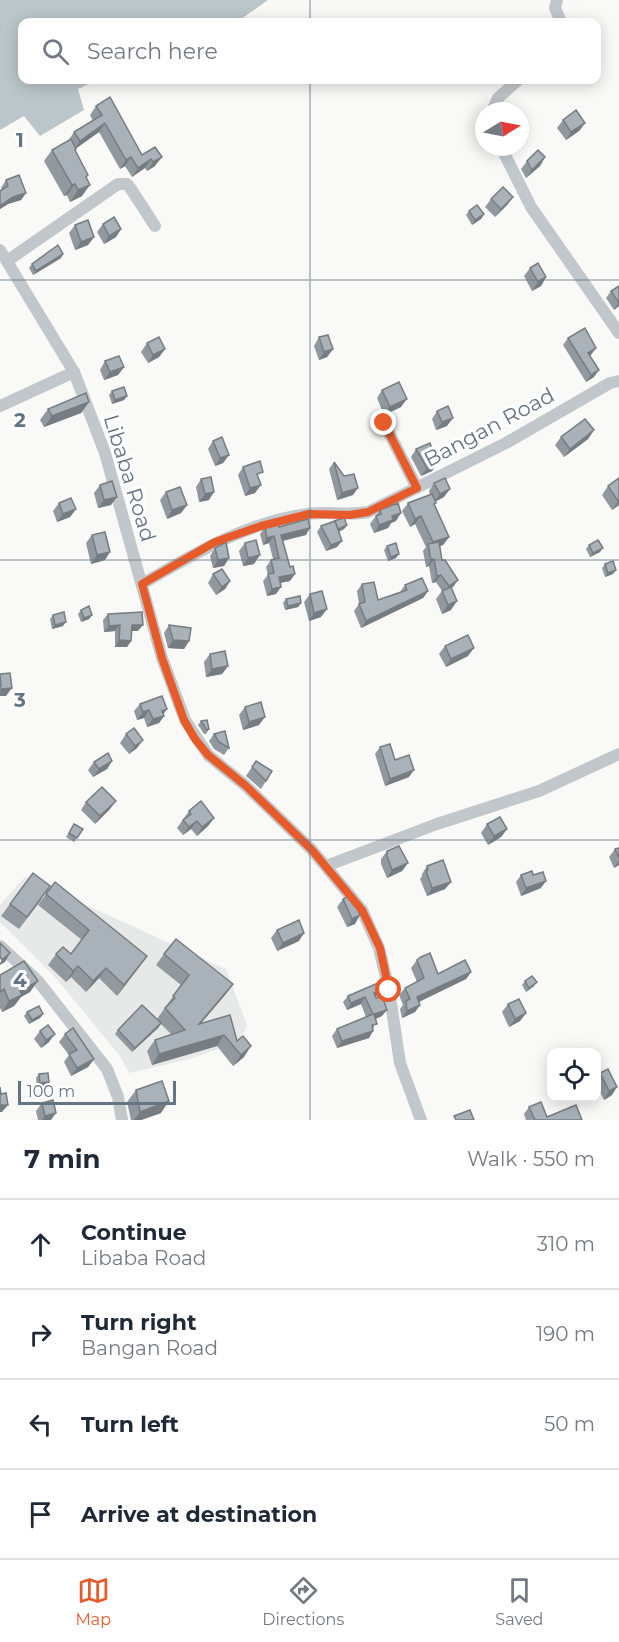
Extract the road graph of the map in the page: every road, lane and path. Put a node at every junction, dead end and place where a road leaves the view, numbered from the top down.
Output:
1 (557, 0) edge
2 (559, 18) edge
3 (514, 84) edge
4 (496, 102) edge
5 (506, 156) edge
6 (155, 226) dead end
7 (3, 255) edge
8 (619, 333) edge
9 (74, 372) junction
10 (619, 381) edge
11 (0, 406) edge
12 (384, 423) dead end
13 (417, 488) junction
14 (142, 584) junction
15 (619, 754) edge
16 (326, 866) junction
17 (0, 946) edge
18 (122, 1120) edge
19 (421, 1120) edge

1 - 2 street
3 - 4 street
5 - 8 street
6 - 7 street
7 - 9 street, Libaba Road
9 - 11 street
9 - 14 street, Libaba Road
10 - 13 street, Bangan Road
12 - 13 street
13 - 14 street, Bangan Road
14 - 16 street, Libaba Road
15 - 16 street
16 - 19 street, Libaba Road
17 - 18 street

